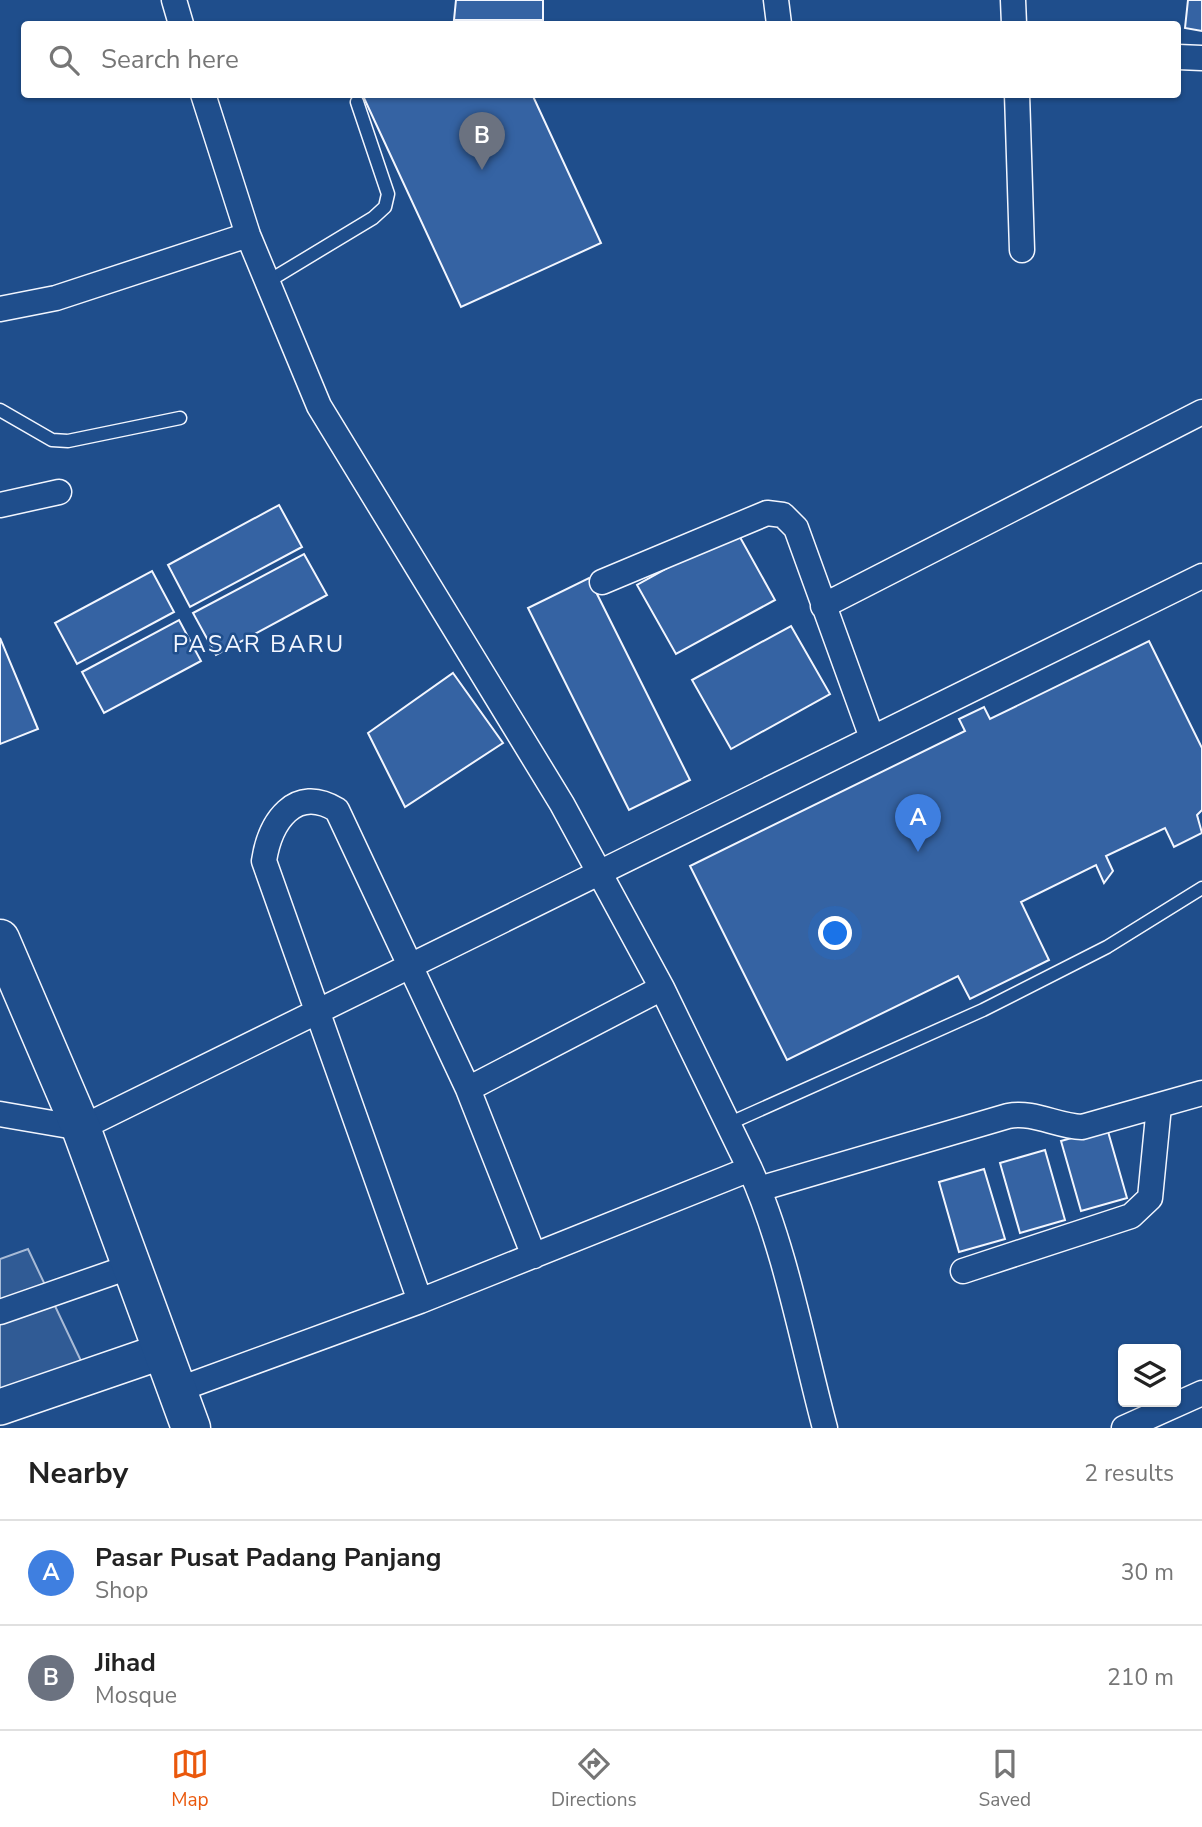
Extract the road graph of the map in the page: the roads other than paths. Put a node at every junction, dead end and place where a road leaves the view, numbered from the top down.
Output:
1 (174, 0) edge
2 (776, 0) edge
3 (1013, 0) edge
4 (180, 21) edge
5 (779, 21) edge
6 (1014, 21) edge
7 (1181, 57) edge
8 (1202, 58) edge
9 (204, 98) edge
10 (1017, 98) edge
11 (357, 102) dead end
12 (248, 235) junction
13 (1022, 250) dead end
14 (267, 282) junction
15 (0, 309) edge
16 (0, 410) edge
17 (1202, 412) edge
18 (180, 418) dead end
19 (60, 492) dead end
20 (0, 505) edge
21 (1202, 576) edge
22 (602, 582) dead end
23 (823, 606) junction
24 (872, 738) junction
25 (600, 871) junction
26 (1202, 888) edge
27 (0, 939) edge
28 (411, 967) junction
29 (662, 988) junction
30 (318, 1013) junction
31 (468, 1090) junction
32 (1202, 1093) edge
33 (1160, 1106) junction
34 (0, 1114) edge
35 (728, 1124) junction
36 (81, 1128) junction
37 (755, 1179) junction
38 (534, 1256) junction
39 (132, 1266) junction
40 (963, 1271) dead end
41 (421, 1301) junction
42 (0, 1312) edge
43 (163, 1350) junction
44 (177, 1390) junction
45 (1202, 1393) edge
46 (0, 1406) edge
47 (191, 1428) edge
48 (825, 1428) edge
49 (1124, 1428) edge

1 - 4 street
2 - 5 street
3 - 6 street
7 - 8 street
9 - 12 street
10 - 13 street
11 - 14 lane
12 - 14 street
12 - 15 street
14 - 25 street
16 - 18 lane
17 - 23 street
19 - 20 street
21 - 24 street
22 - 23 street
23 - 24 street
24 - 25 street
25 - 28 street
25 - 29 street
26 - 35 lane
27 - 36 highway
28 - 30 street
28 - 30 street
28 - 31 street
29 - 31 street
29 - 35 street
30 - 36 street
30 - 41 street
31 - 38 street
32 - 33 street
33 - 37 street
33 - 40 street
34 - 36 street
35 - 37 street
36 - 39 highway
37 - 38 street
37 - 48 street
38 - 41 street
39 - 42 street
39 - 43 highway
41 - 44 street
43 - 44 highway
43 - 46 main road
44 - 47 highway
45 - 49 street

